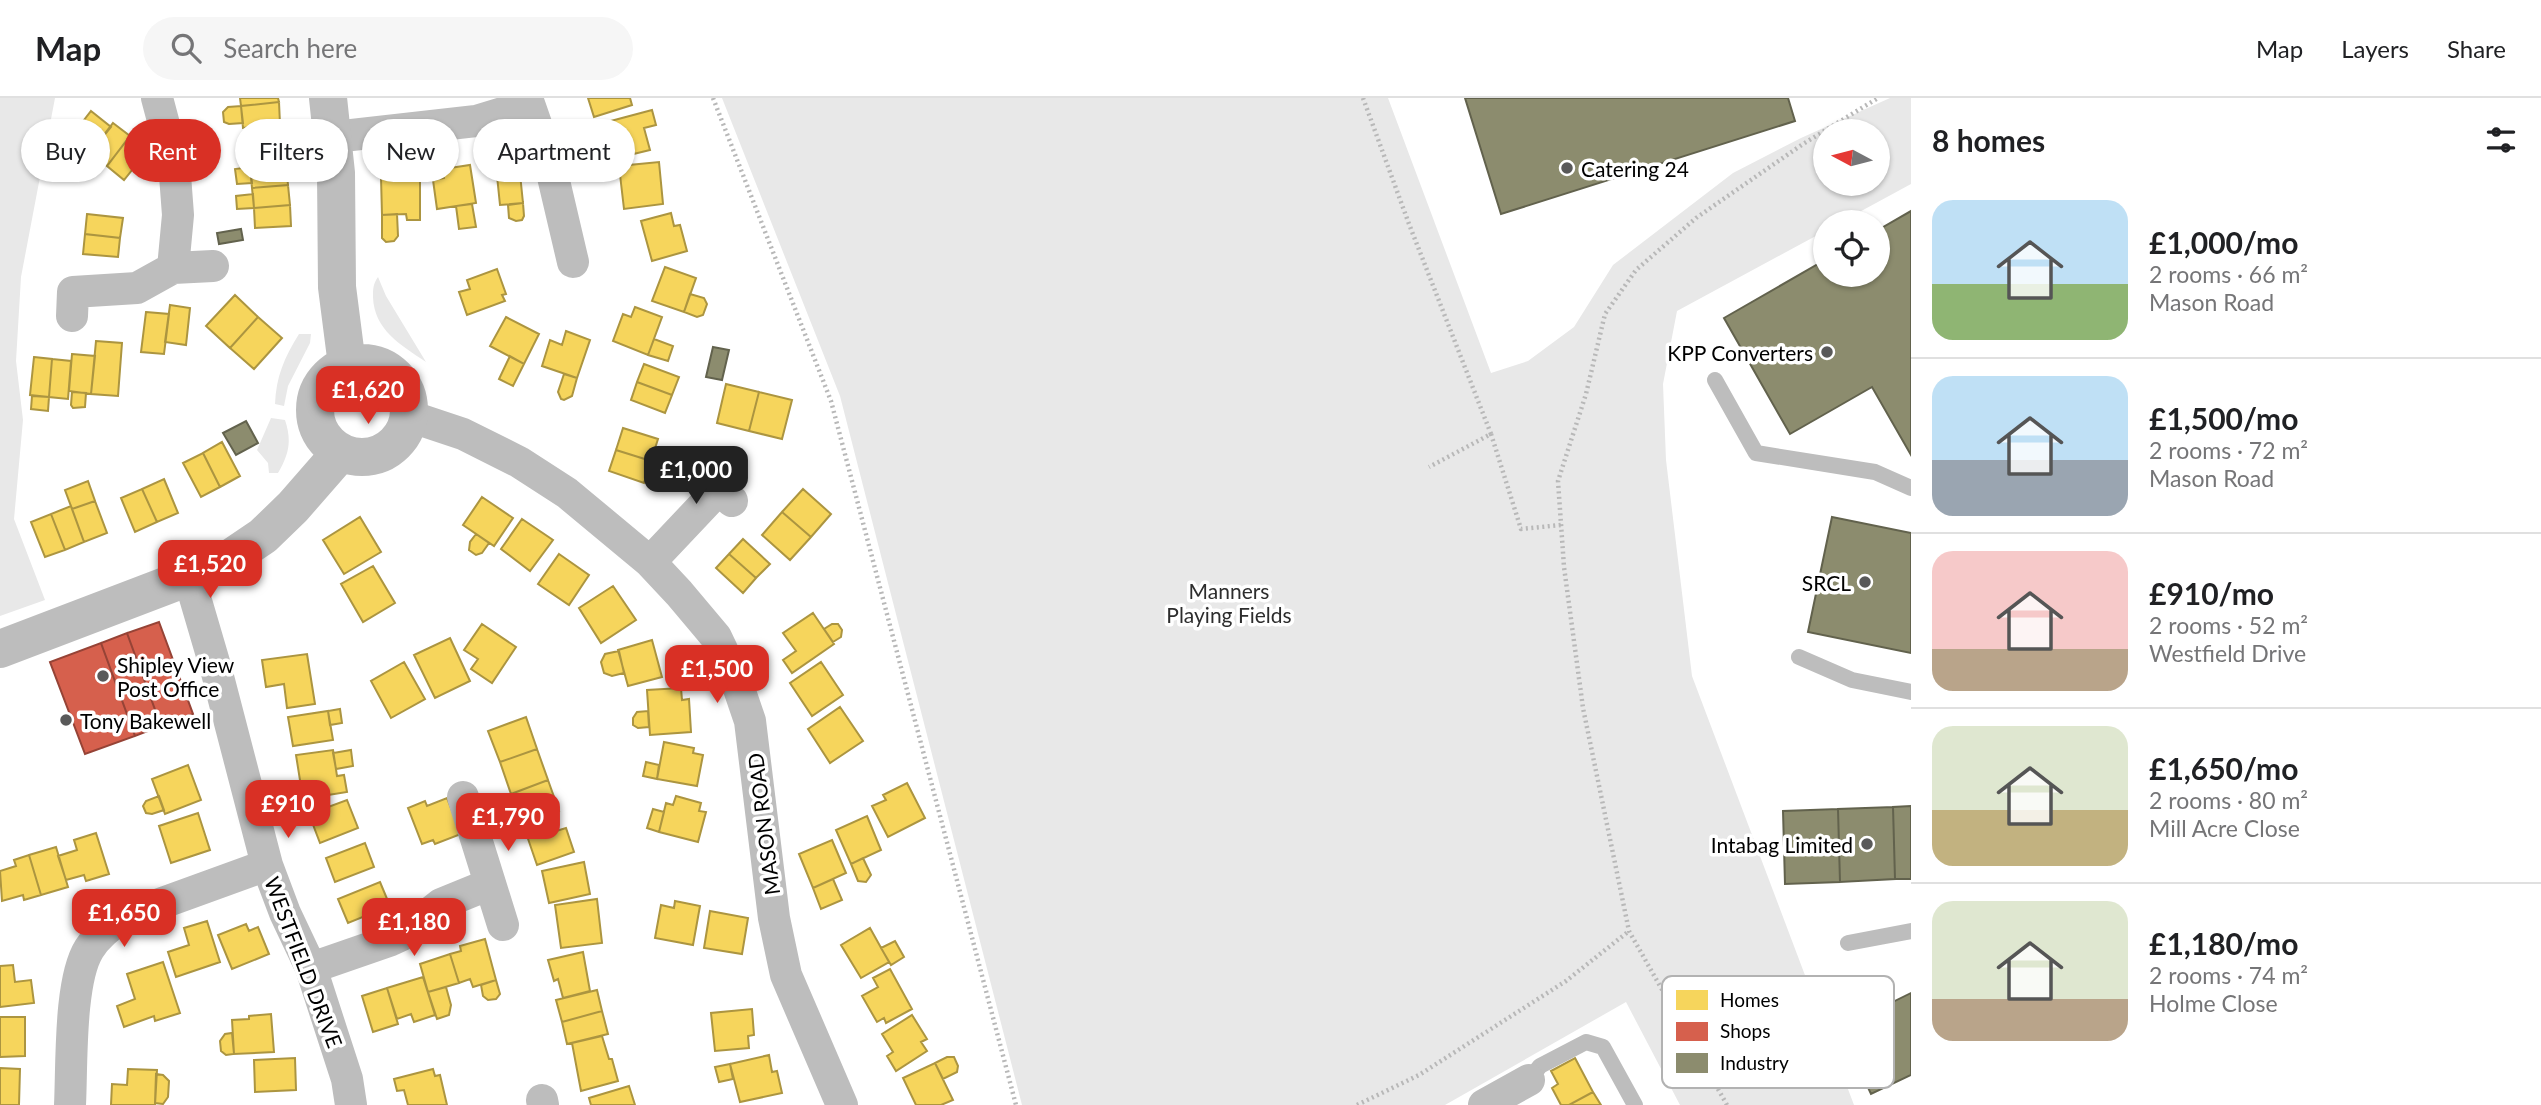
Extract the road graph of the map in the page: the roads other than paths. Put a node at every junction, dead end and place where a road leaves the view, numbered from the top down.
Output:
1 (157, 98) edge
2 (328, 98) edge
3 (528, 102) edge
4 (331, 119) edge
5 (348, 135) edge
6 (335, 182) edge
7 (573, 262) dead end
8 (213, 266) dead end
9 (173, 268) junction
10 (72, 316) dead end
11 (347, 365) junction
12 (1715, 380) dead end
13 (409, 416) junction
14 (341, 452) junction
15 (694, 470) dead end
16 (1911, 488) edge
17 (650, 562) junction
18 (189, 577) junction
19 (6, 647) edge
20 (1798, 657) dead end
21 (1911, 692) edge
22 (463, 797) dead end
23 (267, 865) junction
24 (490, 884) junction
25 (503, 925) dead end
26 (1911, 931) edge
27 (1848, 943) dead end
28 (311, 968) junction
29 (1529, 1080) joint
30 (70, 1105) edge
31 (351, 1105) edge
32 (842, 1105) edge
33 (1484, 1105) edge
34 (1635, 1105) edge

1 - 9 street
2 - 4 street
3 - 5 street
3 - 7 street
6 - 11 street
8 - 9 street
9 - 10 street
11 - 13 street
11 - 14 street
12 - 16 lane
13 - 14 street
13 - 17 street, MASON ROAD
14 - 18 street
15 - 17 street
17 - 32 street, MASON ROAD
18 - 19 street
18 - 23 street, WESTFIELD DRIVE
20 - 21 lane
22 - 24 street
23 - 28 street, WESTFIELD DRIVE
23 - 30 street
24 - 25 street
24 - 28 street
26 - 27 lane
28 - 31 street, WESTFIELD DRIVE
29 - 33 street
29 - 34 lane

